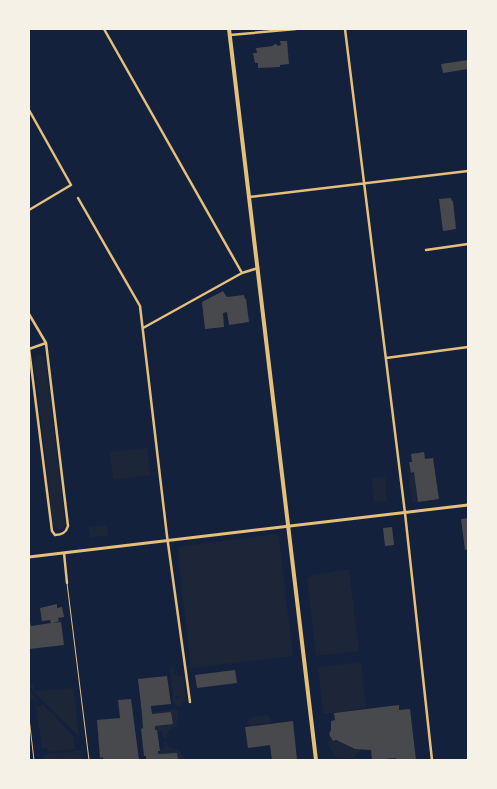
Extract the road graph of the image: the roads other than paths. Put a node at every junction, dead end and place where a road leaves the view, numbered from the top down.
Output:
1 (104, 29) edge
2 (229, 29) edge
3 (296, 29) edge
4 (345, 29) edge
5 (230, 35) junction
6 (29, 110) edge
7 (468, 172) edge
8 (364, 184) junction
9 (249, 197) junction
10 (78, 198) dead end
11 (29, 210) edge
12 (468, 244) edge
13 (426, 250) dead end
14 (258, 268) junction
15 (242, 273) junction
16 (29, 314) edge
17 (143, 328) junction
18 (46, 343) junction
19 (468, 347) edge
20 (29, 349) edge
21 (386, 358) junction
22 (468, 505) edge
23 (405, 513) junction
24 (288, 527) junction
25 (168, 541) junction
26 (64, 553) junction
27 (29, 557) edge
28 (68, 583) joint
29 (190, 702) dead end
30 (29, 718) edge
31 (34, 760) edge
32 (89, 760) edge
33 (316, 760) edge
34 (432, 760) edge

1 - 15 street
2 - 5 main road
3 - 5 street
4 - 8 street
5 - 9 main road
6 - 11 street
7 - 8 street
8 - 9 street
8 - 21 street
9 - 14 main road
10 - 17 street
12 - 13 street
14 - 15 street
14 - 24 main road
15 - 17 street
16 - 18 street
17 - 25 street
18 - 20 street
18 - 20 street
19 - 21 street
21 - 23 street
22 - 23 street
23 - 24 street
23 - 34 street
24 - 25 street
24 - 33 main road
25 - 26 street
25 - 29 street
26 - 27 street
26 - 28 street
28 - 32 lane
30 - 31 lane

